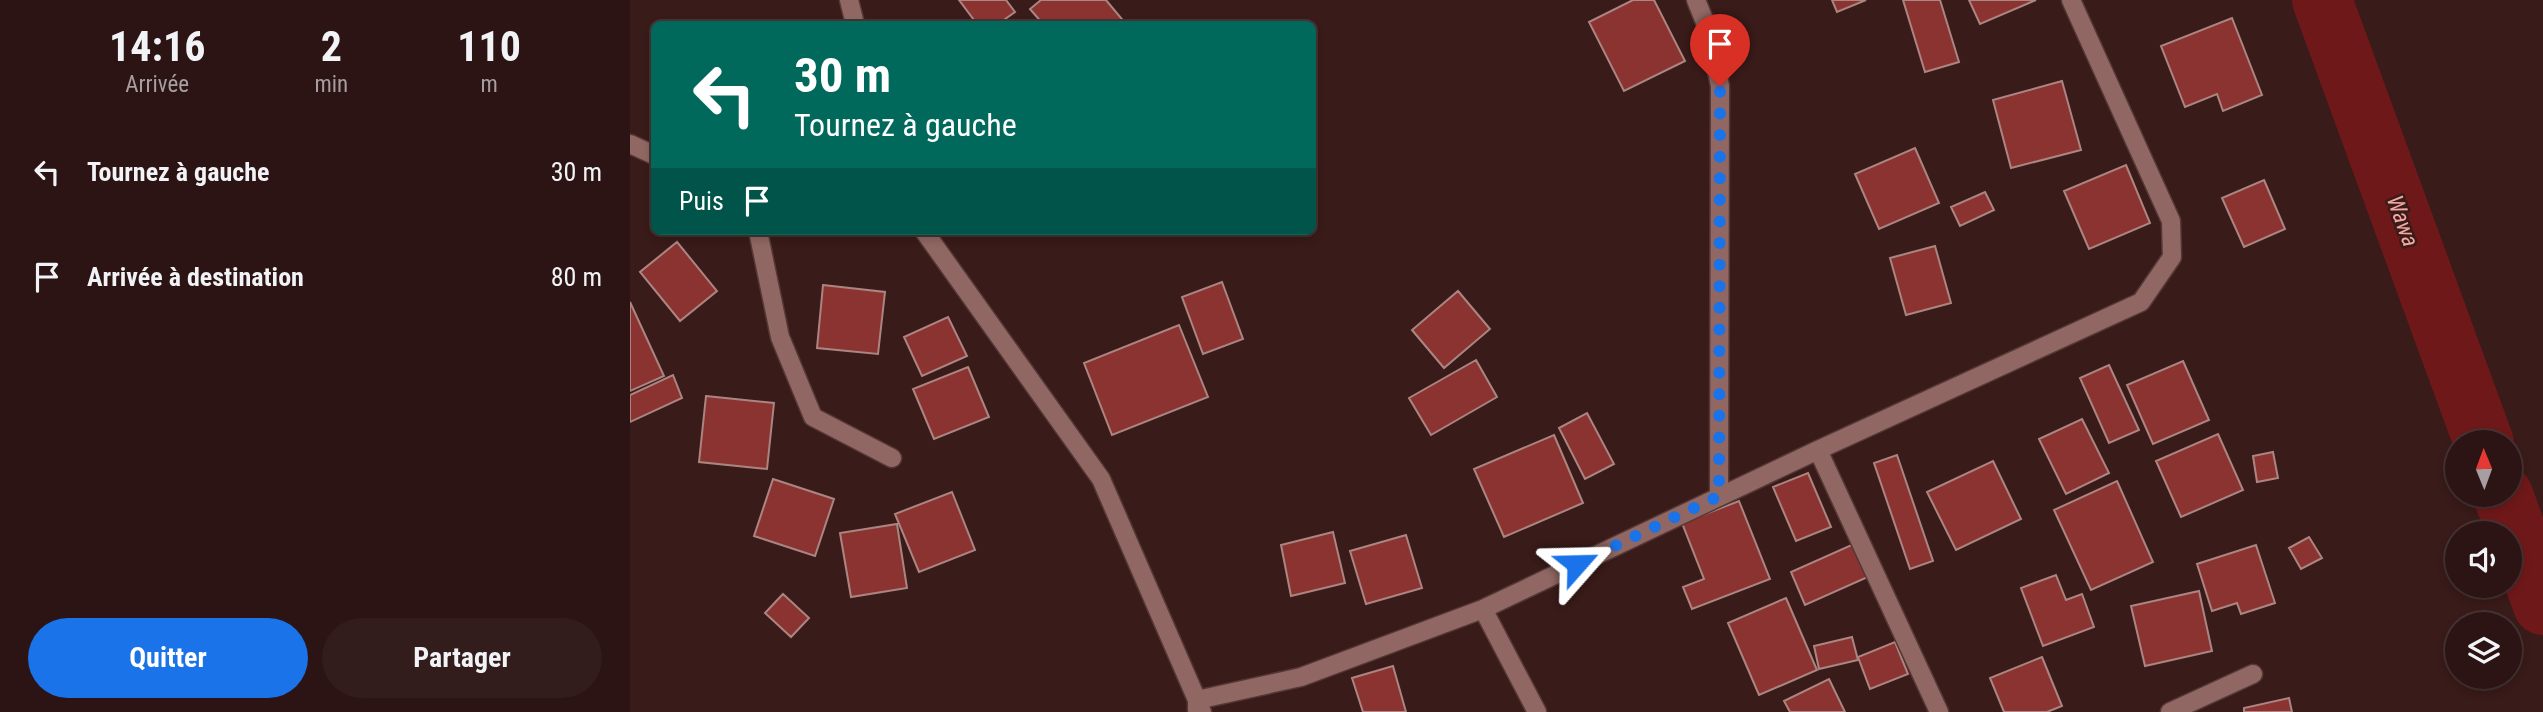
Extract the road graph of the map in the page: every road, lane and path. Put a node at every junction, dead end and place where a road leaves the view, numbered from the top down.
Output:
1 (849, 0) edge
2 (1696, 0) edge
3 (2071, 0) edge
4 (854, 21) edge
5 (630, 144) edge
6 (651, 154) edge
7 (759, 235) edge
8 (927, 235) edge
9 (1818, 450) junction
10 (892, 458) dead end
11 (1719, 496) junction
12 (1483, 609) junction
13 (2253, 674) dead end
14 (1199, 708) edge
15 (1537, 712) edge
16 (1938, 712) edge
17 (2171, 712) edge

1 - 4 street
2 - 11 street
3 - 9 street
5 - 6 street
7 - 10 street
8 - 14 street
9 - 11 street
9 - 16 street
11 - 12 street
12 - 14 street
12 - 15 street
13 - 17 street

